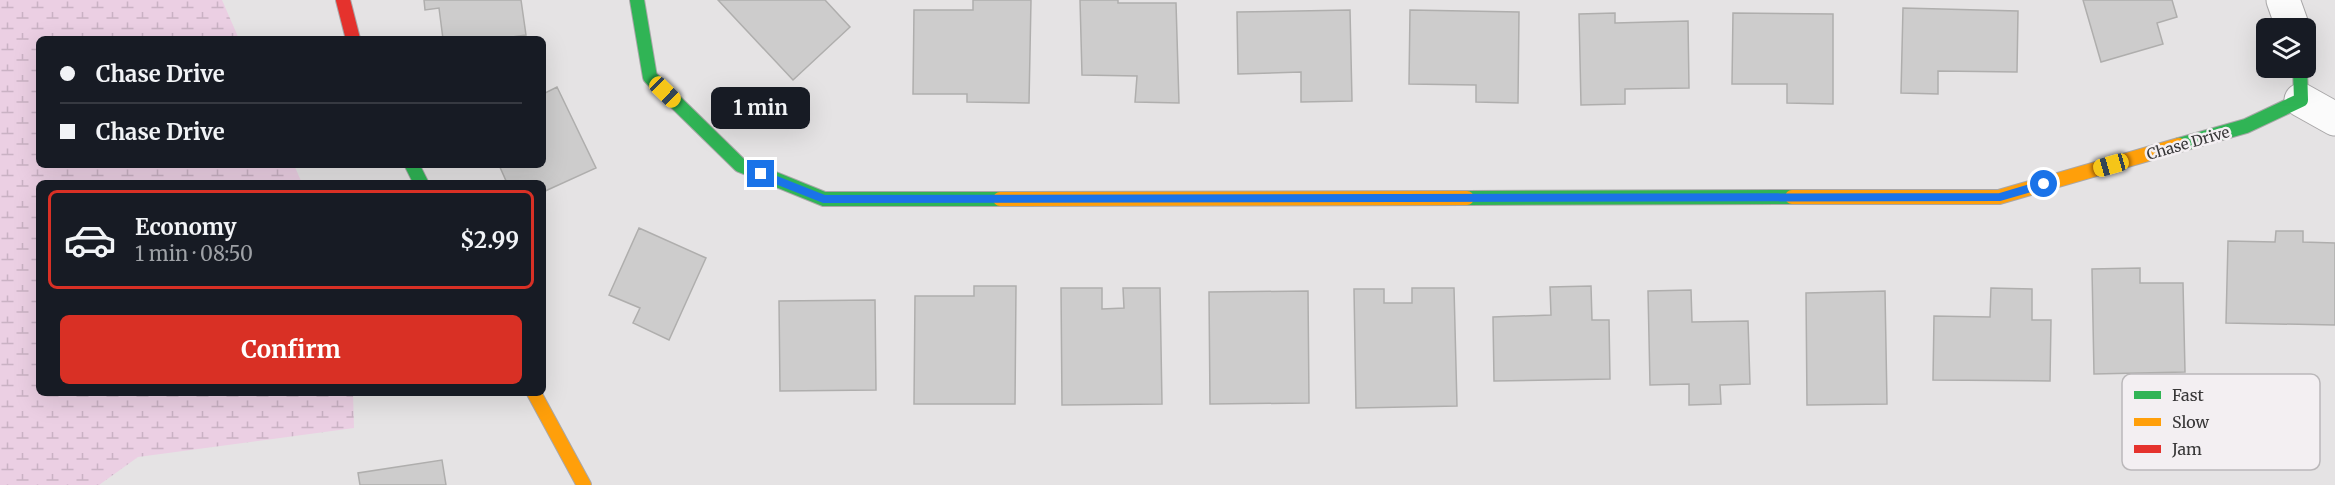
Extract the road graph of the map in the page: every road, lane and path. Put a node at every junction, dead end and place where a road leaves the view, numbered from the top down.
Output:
1 (343, 0) edge
2 (637, 0) edge
3 (2283, 0) edge
4 (2290, 18) edge
5 (351, 36) edge
6 (2300, 78) edge
7 (2301, 100) junction
8 (2335, 119) edge
9 (536, 396) edge
10 (584, 485) edge

1 - 5 street
2 - 7 street, Chase Drive
3 - 4 street
6 - 7 street
7 - 8 street
9 - 10 street

